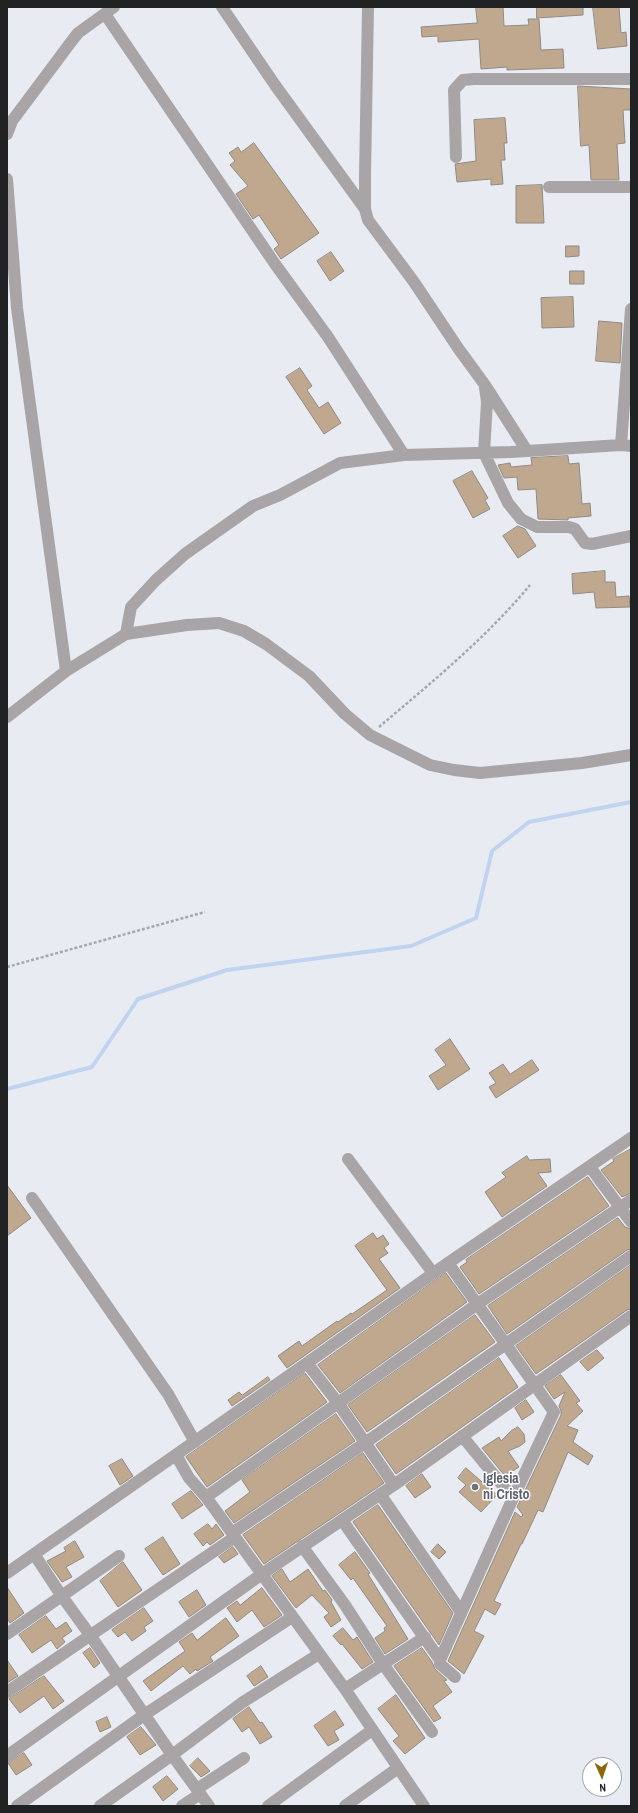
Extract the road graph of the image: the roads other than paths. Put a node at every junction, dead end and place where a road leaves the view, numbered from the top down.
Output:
1 (222, 7) edge
2 (368, 7) edge
3 (109, 10) edge
4 (631, 79) edge
5 (7, 134) edge
6 (456, 157) dead end
7 (7, 180) edge
8 (548, 187) dead end
9 (631, 187) edge
10 (365, 209) junction
11 (631, 309) edge
12 (485, 385) junction
13 (626, 446) edge
14 (526, 451) junction
15 (484, 453) junction
16 (404, 455) junction
17 (631, 536) edge
18 (126, 634) junction
19 (66, 671) junction
20 (7, 717) edge
21 (631, 755) edge
22 (631, 1138) edge
23 (348, 1159) dead end
24 (590, 1166) junction
25 (32, 1198) dead end
26 (631, 1200) edge
27 (620, 1207) junction
28 (631, 1222) edge
29 (631, 1256) edge
30 (448, 1263) junction
31 (433, 1273) junction
32 (476, 1305) junction
33 (631, 1316) edge
34 (504, 1344) junction
35 (307, 1364) junction
36 (533, 1385) junction
37 (338, 1403) junction
38 (462, 1436) junction
39 (195, 1442) junction
40 (365, 1442) junction
41 (176, 1455) junction
42 (394, 1485) junction
43 (380, 1494) junction
44 (206, 1497) junction
45 (513, 1498) junction
46 (342, 1520) junction
47 (234, 1535) junction
48 (302, 1546) junction
49 (34, 1554) junction
50 (119, 1556) dead end
51 (7, 1573) edge
52 (262, 1574) junction
53 (61, 1595) junction
54 (461, 1612) junction
55 (292, 1616) junction
56 (7, 1634) edge
57 (90, 1635) junction
58 (425, 1637) junction
59 (319, 1654) junction
60 (440, 1660) junction
61 (383, 1664) junction
62 (119, 1677) junction
63 (455, 1677) dead end
64 (345, 1689) junction
65 (7, 1692) edge
66 (144, 1715) junction
67 (372, 1730) junction
68 (432, 1732) dead end
69 (172, 1755) junction
70 (7, 1756) edge
71 (244, 1758) dead end
72 (398, 1768) junction
73 (198, 1792) junction
74 (17, 1806) edge
75 (100, 1806) edge
76 (182, 1806) edge
77 (210, 1806) edge
78 (268, 1806) edge
79 (345, 1806) edge
80 (424, 1806) edge

1 - 10 street
2 - 10 street
3 - 5 street
3 - 16 street
4 - 6 street
7 - 19 street
8 - 9 street
10 - 12 street
11 - 13 street
12 - 14 street
12 - 15 street
13 - 14 street
14 - 15 street
15 - 16 street
15 - 17 street
16 - 18 street
18 - 19 street
18 - 21 street
19 - 20 street
22 - 24 street
23 - 31 street
24 - 27 street
24 - 30 street
25 - 39 street
26 - 27 street
27 - 28 street
27 - 32 street
29 - 34 street
30 - 31 street
30 - 32 street
31 - 35 street
32 - 34 street
32 - 37 street
33 - 36 street
34 - 36 street
34 - 40 street
35 - 37 street
35 - 39 street
36 - 38 street
36 - 45 street
37 - 40 street
37 - 44 street
38 - 42 street
38 - 45 street
39 - 41 street
40 - 42 street
40 - 47 street
41 - 44 street
41 - 49 street
42 - 43 street
43 - 46 street
43 - 54 street
44 - 47 street
45 - 54 street
46 - 48 street
46 - 58 street
47 - 52 street
47 - 57 street
48 - 52 street
48 - 61 street
49 - 51 street
49 - 53 street
50 - 53 street
52 - 55 street
52 - 62 street
53 - 56 street
53 - 57 street
54 - 60 street
55 - 59 street
55 - 66 street
57 - 62 street
57 - 65 street
58 - 60 street
58 - 61 street
59 - 64 street
59 - 69 street
60 - 63 street
61 - 64 street
61 - 68 street
62 - 66 street
62 - 70 street
64 - 67 street
66 - 69 street
66 - 74 street
67 - 72 street
67 - 78 street
69 - 73 street
69 - 75 street
71 - 73 street
72 - 79 street
72 - 80 street
73 - 76 street
73 - 77 street

